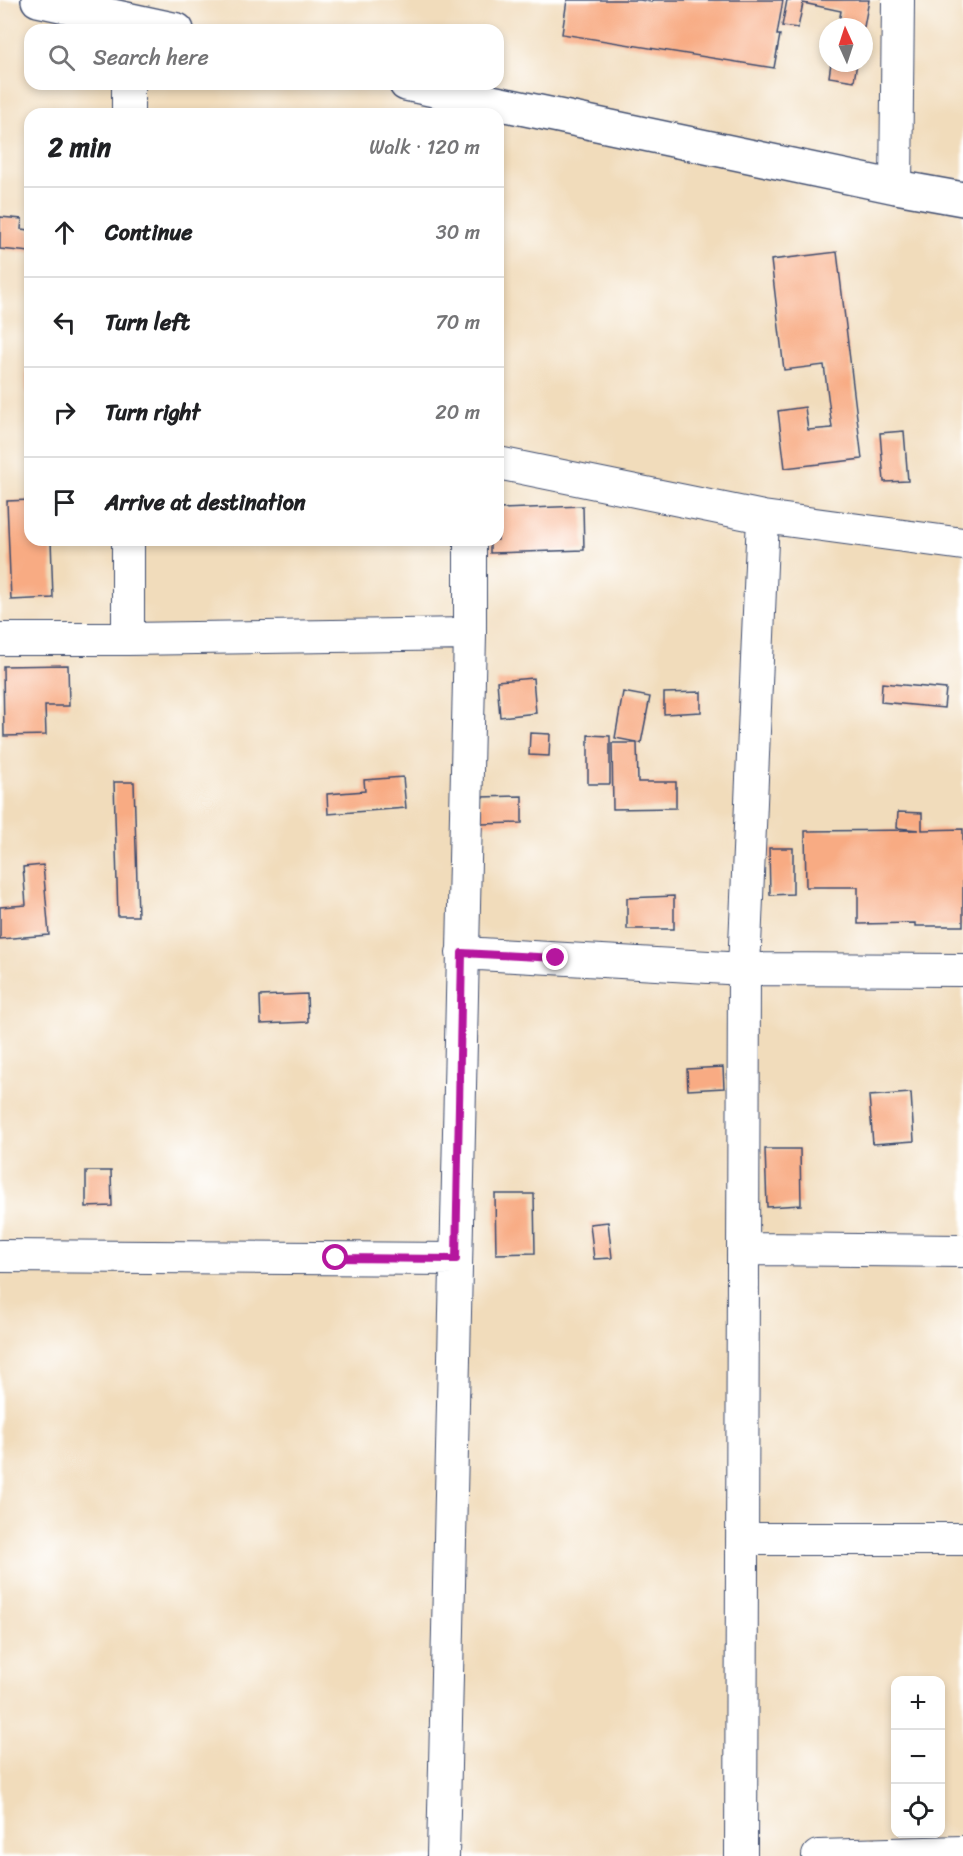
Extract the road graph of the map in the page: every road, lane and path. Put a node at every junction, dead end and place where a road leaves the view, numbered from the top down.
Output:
1 (38, 0) edge
2 (898, 0) edge
3 (128, 24) edge
4 (128, 90) edge
5 (422, 90) edge
6 (461, 105) edge
7 (128, 108) edge
8 (477, 108) edge
9 (504, 113) edge
10 (896, 187) junction
11 (963, 200) edge
12 (504, 464) edge
13 (763, 517) junction
14 (963, 544) edge
15 (128, 546) edge
16 (470, 546) edge
17 (470, 634) junction
18 (0, 639) edge
19 (129, 639) junction
20 (462, 953) junction
21 (744, 969) junction
22 (963, 970) edge
23 (743, 1249) junction
24 (963, 1251) edge
25 (0, 1256) edge
26 (456, 1259) junction
27 (742, 1539) junction
28 (963, 1539) edge
29 (963, 1852) edge
30 (443, 1856) edge
31 (741, 1856) edge
32 (818, 1856) edge

1 - 3 main road
2 - 10 street
4 - 7 street
5 - 6 main road
6 - 8 main road
9 - 10 main road
10 - 11 main road
12 - 13 street
13 - 14 street
13 - 21 street
15 - 19 street
16 - 17 street
17 - 19 street
17 - 20 street
18 - 19 street
20 - 21 street
20 - 26 street
21 - 22 street
21 - 23 street
23 - 24 street
23 - 27 street
25 - 26 street
26 - 30 street
27 - 28 street
27 - 31 street
29 - 32 street

